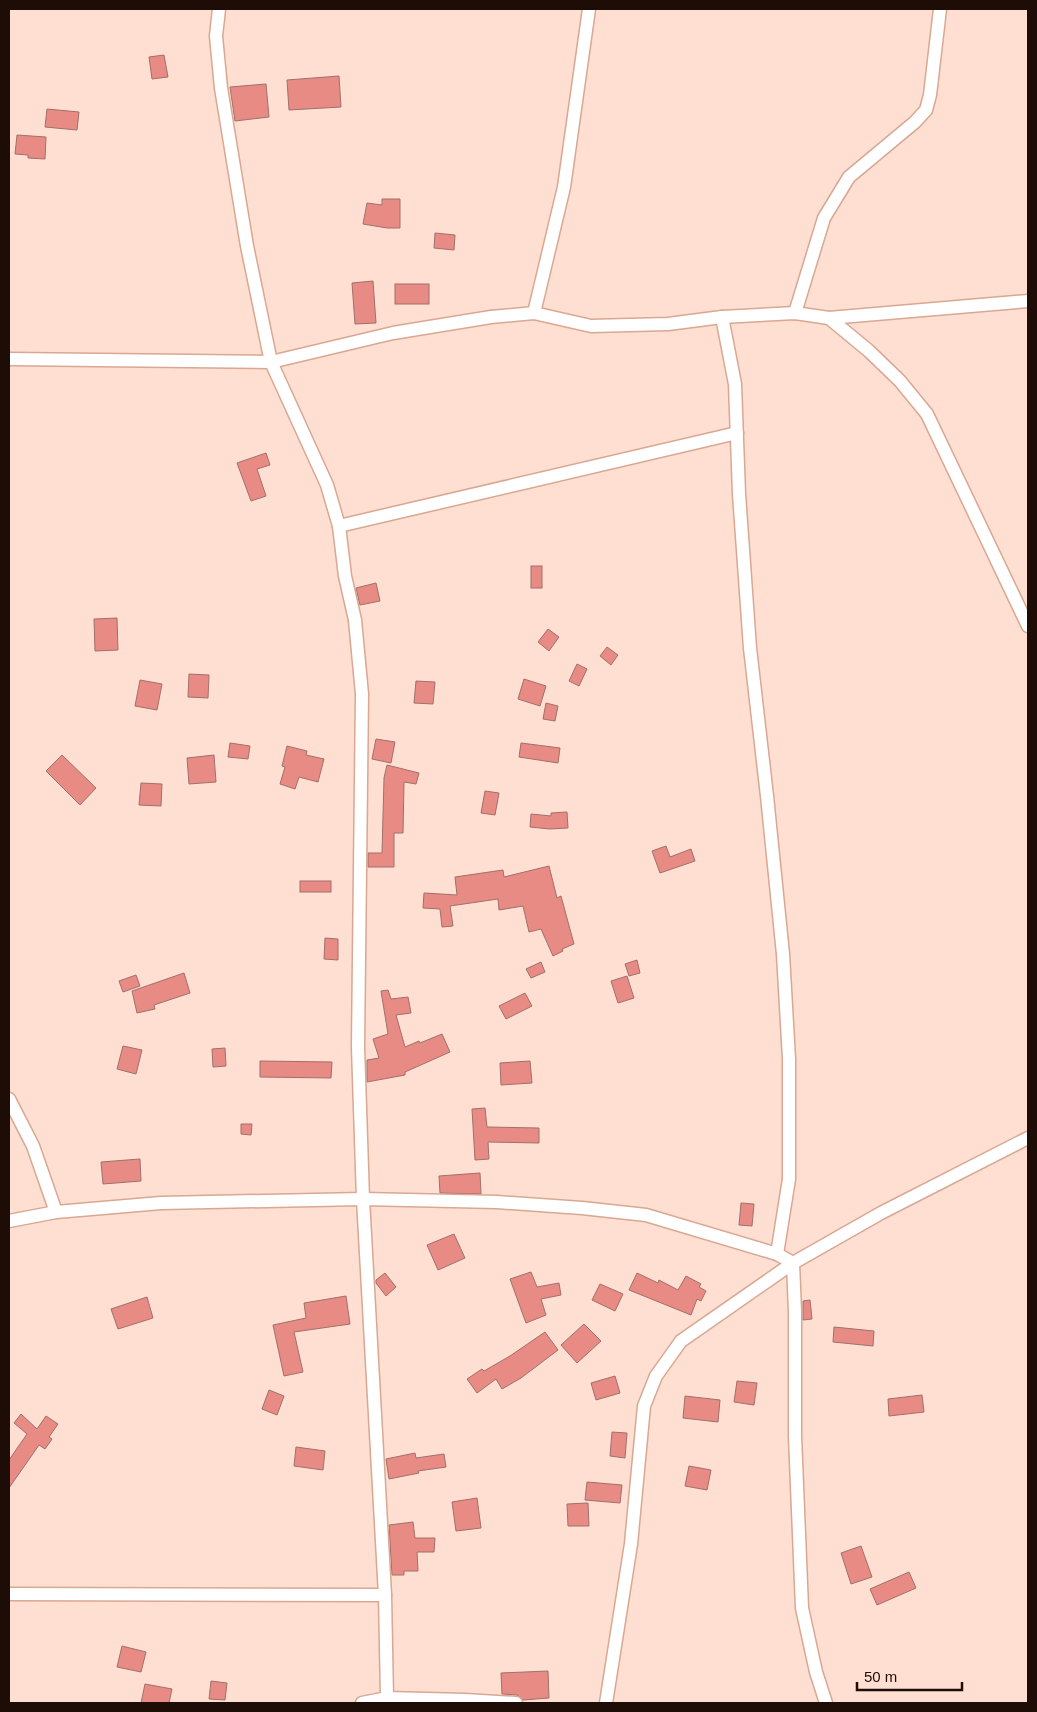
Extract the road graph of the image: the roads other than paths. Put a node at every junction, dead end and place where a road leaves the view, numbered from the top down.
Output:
1 (219, 9) edge
2 (589, 9) edge
3 (940, 9) edge
4 (1028, 301) edge
5 (795, 312) junction
6 (534, 313) junction
7 (722, 317) junction
8 (830, 318) junction
9 (9, 359) edge
10 (271, 362) junction
11 (737, 433) junction
12 (339, 526) junction
13 (1028, 626) edge
14 (9, 1099) edge
15 (1028, 1138) edge
16 (363, 1199) junction
17 (56, 1212) junction
18 (9, 1221) edge
19 (777, 1254) junction
20 (794, 1263) junction
21 (9, 1594) edge
22 (385, 1595) junction
23 (388, 1700) edge
24 (362, 1703) edge
25 (516, 1703) edge
26 (606, 1703) edge
27 (826, 1703) edge

1 - 10 street
2 - 6 street
3 - 5 street
4 - 8 street
5 - 7 street
5 - 8 street
6 - 7 street
6 - 10 street
7 - 11 street
8 - 13 street
9 - 10 street
10 - 12 street
11 - 12 street
11 - 19 street
12 - 16 street
14 - 17 street
15 - 20 street
16 - 17 street
16 - 19 street
16 - 22 street
17 - 18 street
19 - 20 street
20 - 26 street
20 - 27 street
21 - 22 street
22 - 23 street
23 - 24 street
23 - 25 street

